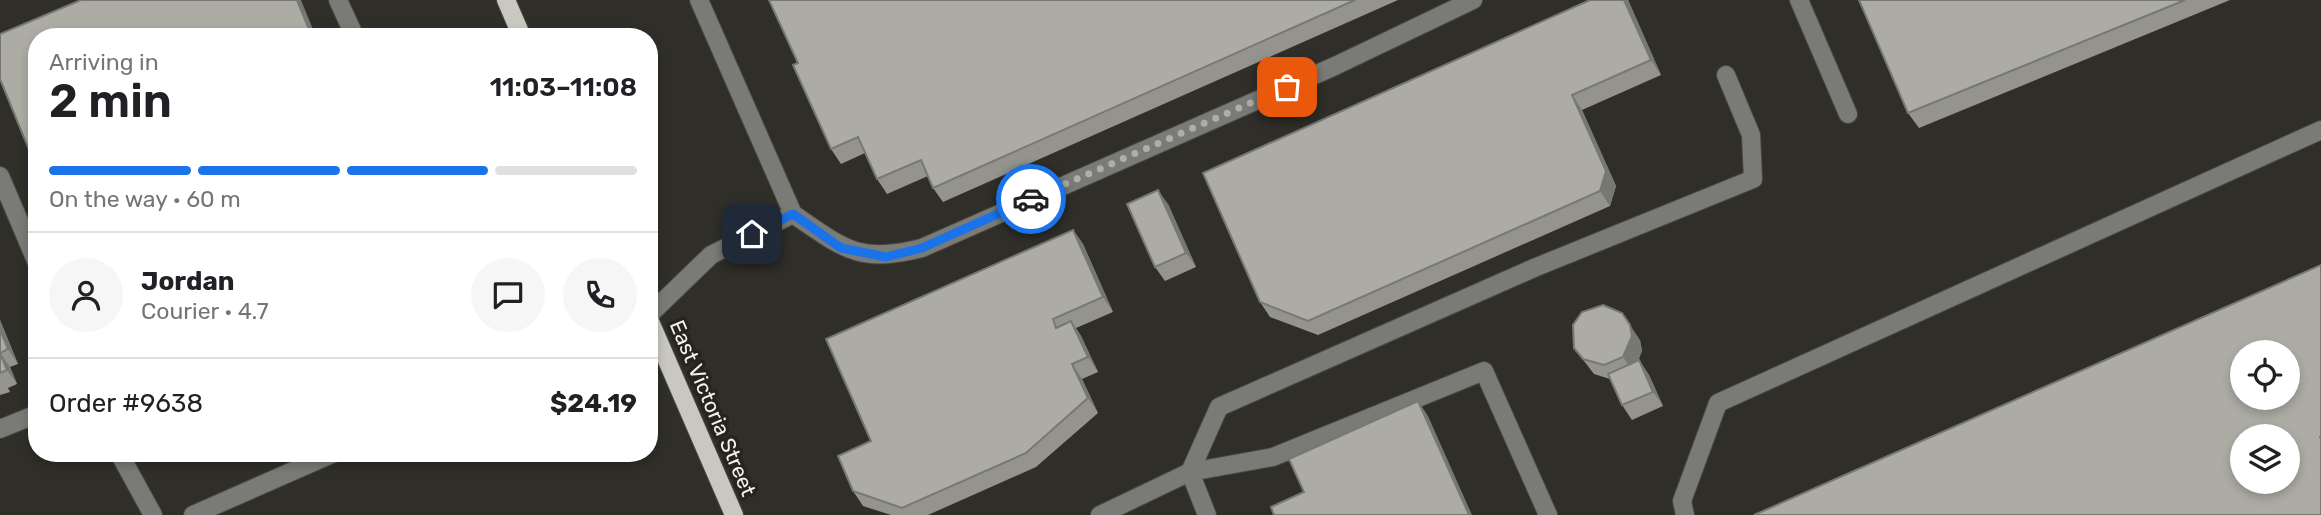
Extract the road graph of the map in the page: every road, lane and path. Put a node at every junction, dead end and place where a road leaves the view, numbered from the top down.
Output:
1 (338, 0) edge
2 (506, 0) edge
3 (699, 0) edge
4 (1473, 0) edge
5 (1799, 0) edge
6 (351, 28) edge
7 (518, 28) edge
8 (1726, 75) dead end
9 (1849, 114) dead end
10 (2321, 130) edge
11 (0, 176) edge
12 (793, 214) junction
13 (28, 242) edge
14 (658, 308) edge
15 (658, 338) edge
16 (28, 418) edge
17 (0, 429) edge
18 (124, 462) edge
19 (314, 462) edge
20 (1190, 472) junction
21 (152, 515) edge
22 (193, 515) edge
23 (734, 515) edge
24 (1100, 515) edge
25 (1207, 515) edge
26 (1548, 515) edge
27 (1685, 515) edge

1 - 6 street
2 - 7 main road
3 - 12 street
4 - 12 street
5 - 9 street
8 - 20 street
10 - 27 street
11 - 13 street
12 - 14 street
15 - 23 main road, East Victoria Street
16 - 17 street
18 - 21 street
19 - 22 street
20 - 24 street
20 - 25 street
20 - 26 street

